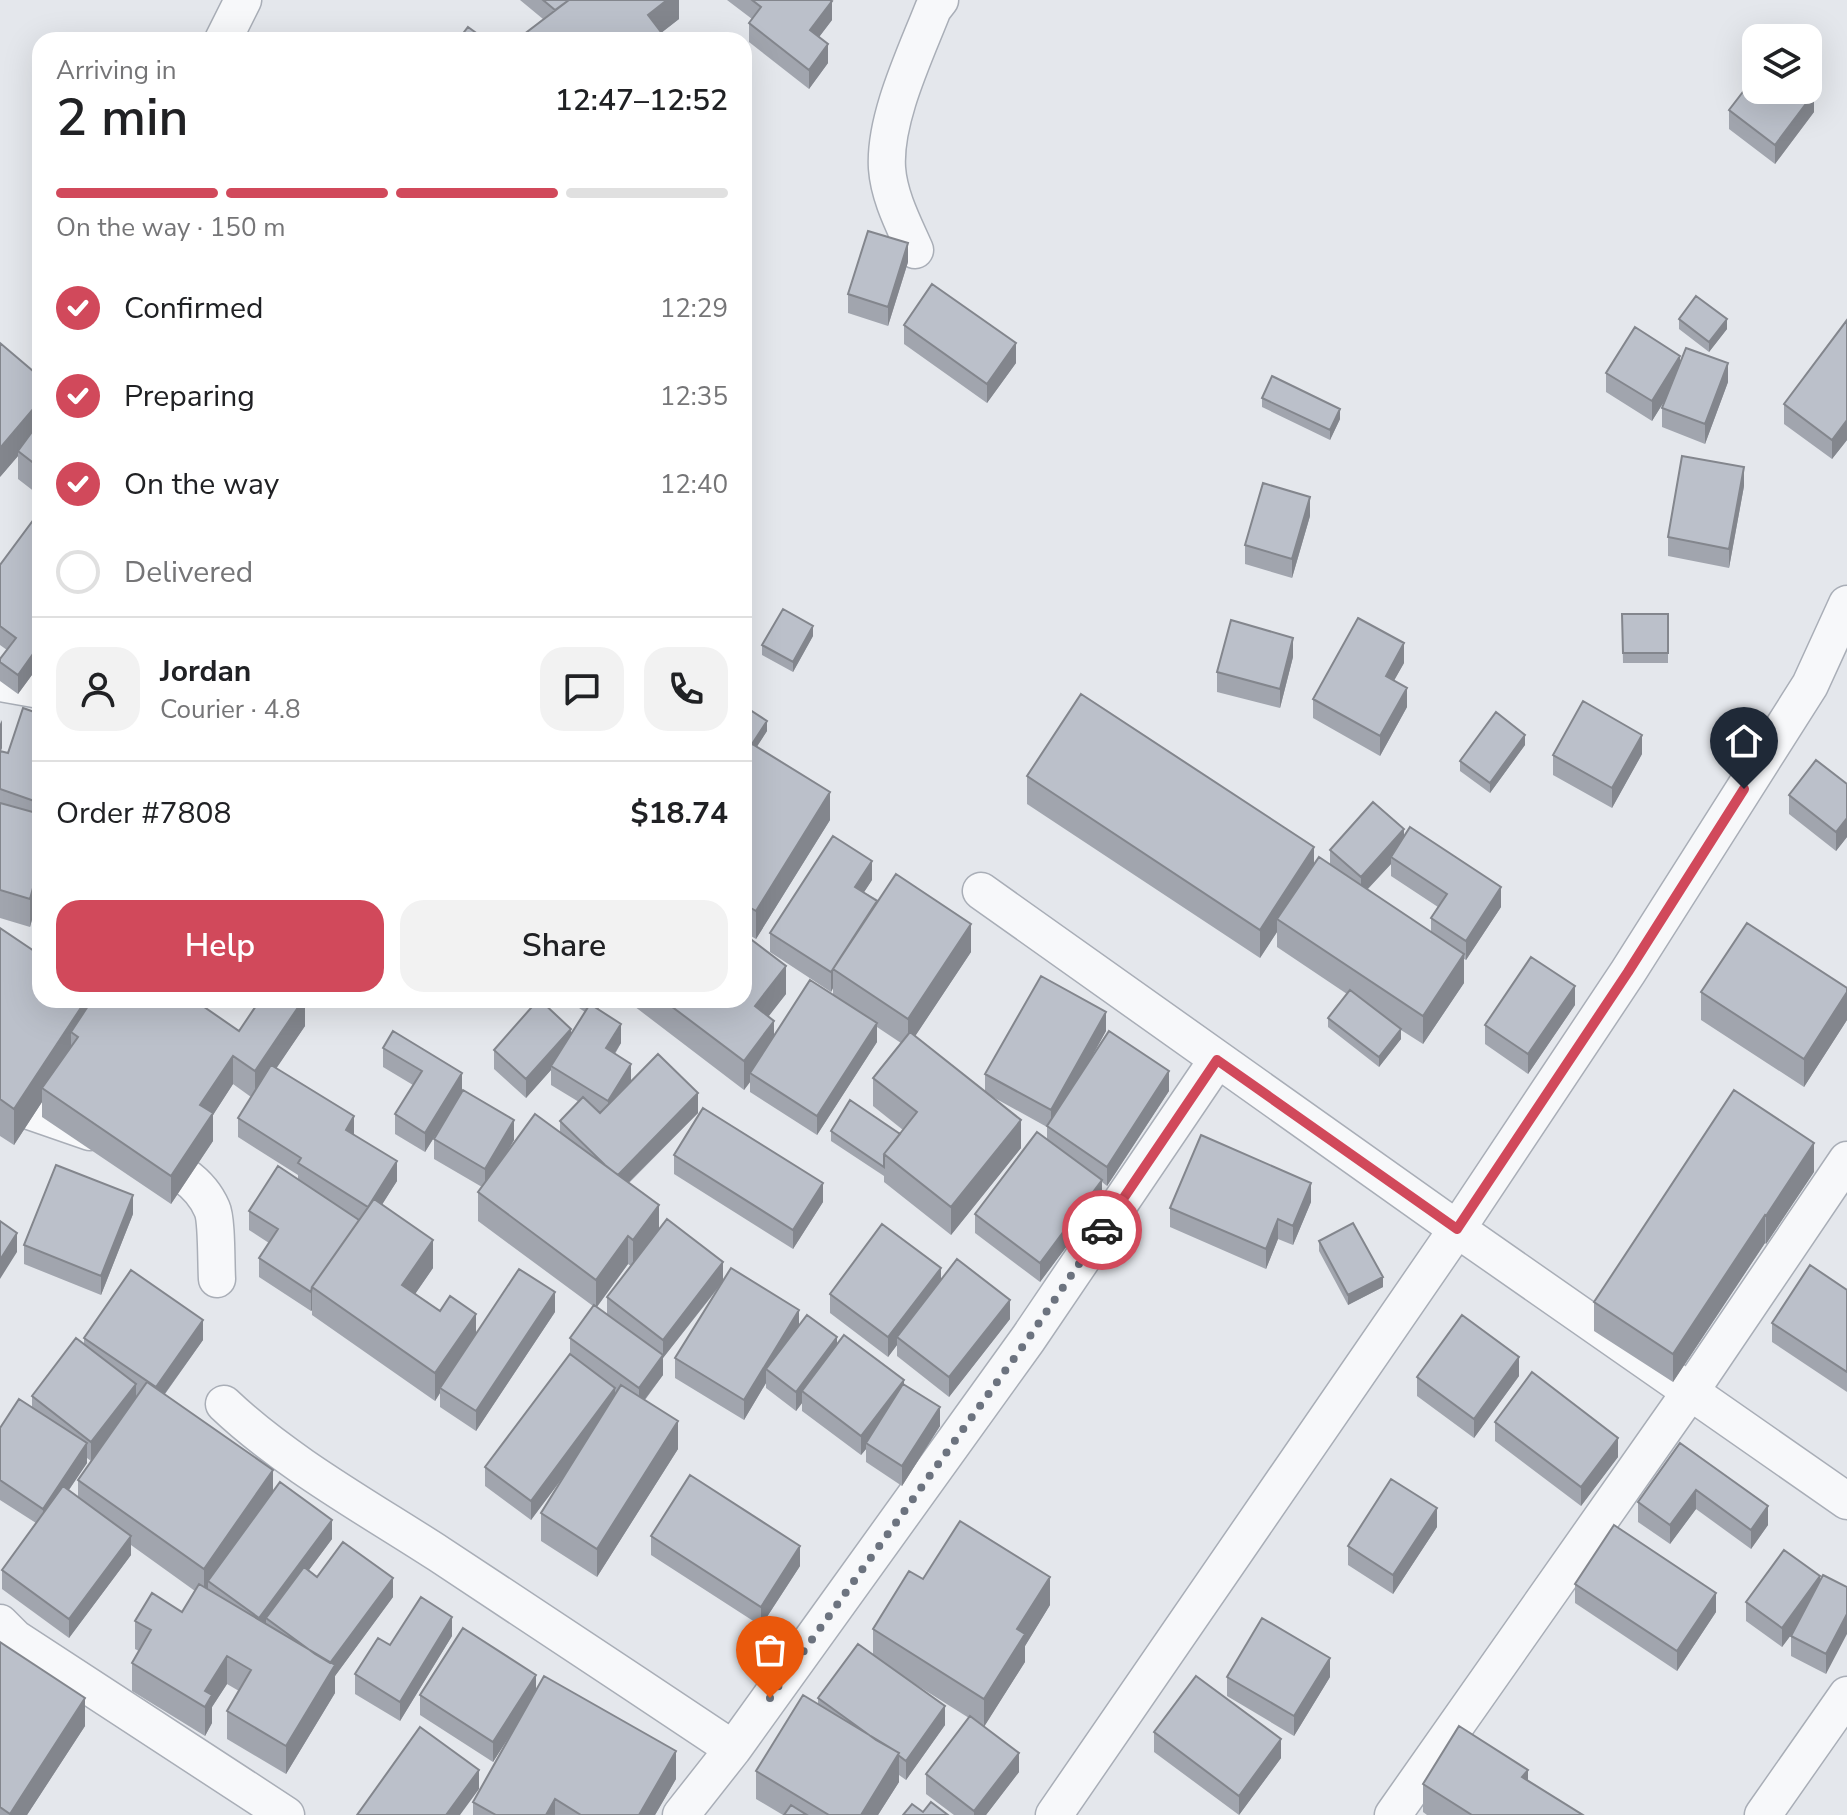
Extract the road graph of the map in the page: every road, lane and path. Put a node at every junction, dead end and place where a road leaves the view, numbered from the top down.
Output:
1 (243, 0) edge
2 (940, 0) edge
3 (227, 32) edge
4 (915, 250) dead end
5 (1847, 604) edge
6 (0, 683) edge
7 (32, 689) edge
8 (981, 891) dead end
9 (1217, 1060) junction
10 (0, 1103) edge
11 (1847, 1160) edge
12 (1457, 1229) junction
13 (217, 1279) dead end
14 (1690, 1392) junction
15 (224, 1404) dead end
16 (1847, 1501) edge
17 (0, 1623) edge
18 (1847, 1695) edge
19 (733, 1749) junction
20 (286, 1815) edge
21 (681, 1815) edge
22 (1054, 1815) edge
23 (1393, 1815) edge
24 (1763, 1815) edge

1 - 3 street
2 - 4 street
5 - 12 street
6 - 7 street
8 - 9 street
9 - 12 street
9 - 19 street
10 - 13 street
11 - 14 street
12 - 14 street
12 - 22 street
14 - 16 street
14 - 23 street
15 - 19 street
17 - 20 street
18 - 24 street
19 - 21 street

